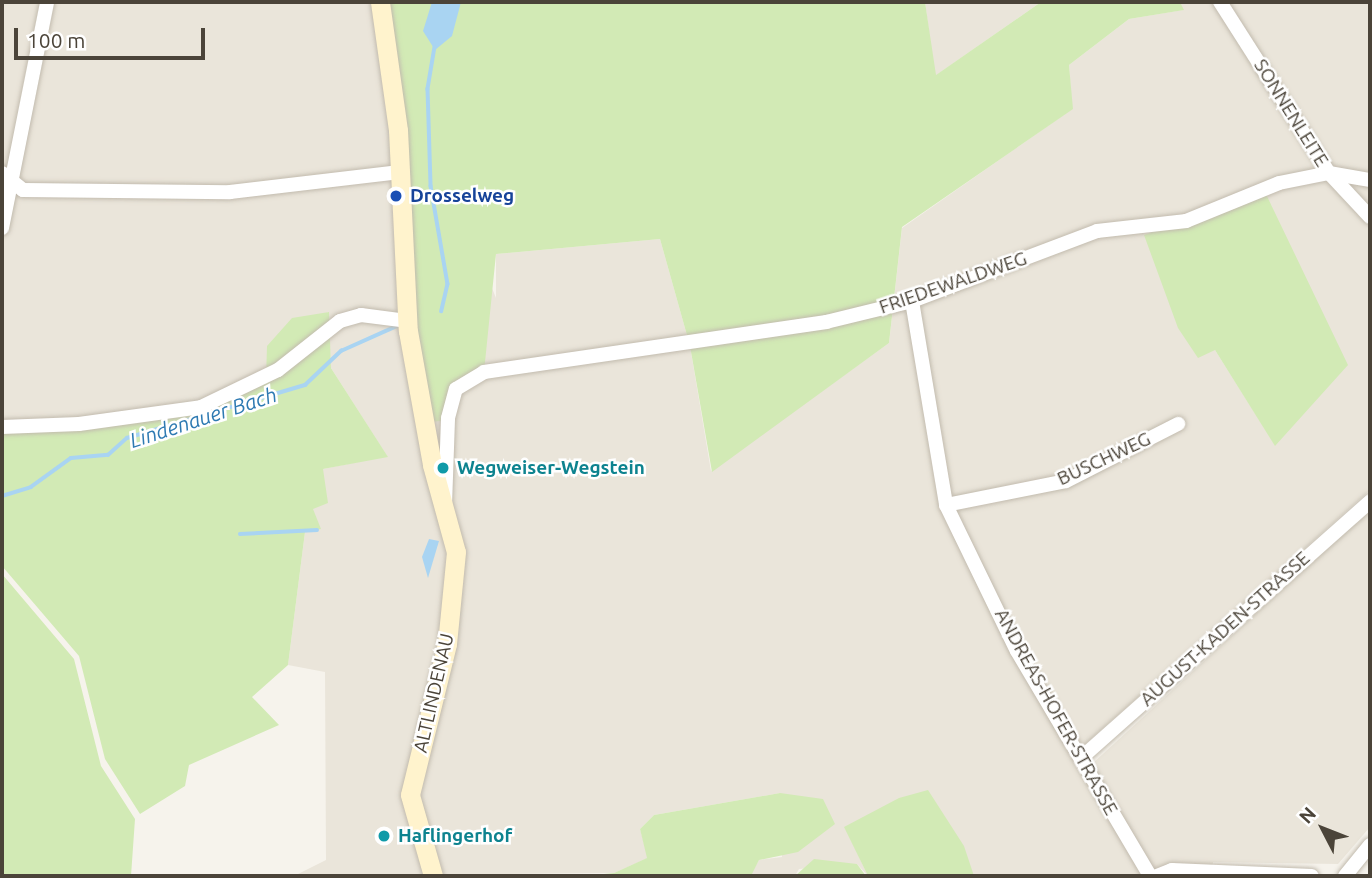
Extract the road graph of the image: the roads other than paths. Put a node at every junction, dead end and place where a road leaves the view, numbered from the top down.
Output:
1 (47, 2) edge
2 (380, 2) edge
3 (1220, 2) edge
4 (400, 172) junction
5 (1329, 173) junction
6 (6, 177) edge
7 (1370, 180) edge
8 (1370, 217) edge
9 (2, 228) edge
10 (912, 301) junction
11 (407, 321) junction
12 (484, 372) joint
13 (1178, 424) dead end
14 (2, 427) edge
15 (1370, 501) edge
16 (946, 505) junction
17 (444, 506) junction
18 (1081, 758) junction
19 (1370, 845) edge
20 (433, 876) edge
21 (1150, 876) edge
22 (1157, 876) edge
23 (1312, 876) edge
24 (1345, 876) edge

1 - 6 street
2 - 4 street, ALTLINDENAU
3 - 5 street, SONNENLEITE
4 - 6 street
4 - 11 street, ALTLINDENAU
5 - 7 street, FRIEDEWALDWEG
5 - 8 street, SONNENLEITE
5 - 10 street, FRIEDEWALDWEG
6 - 9 street
10 - 12 street, FRIEDEWALDWEG
10 - 16 street, ANDREAS-HOFER-STRASSE
11 - 14 street
11 - 17 street, ALTLINDENAU
12 - 17 street, ALTLINDENAU
13 - 16 street, BUSCHWEG
15 - 18 street, AUGUST-KADEN-STRASSE
16 - 18 street, ANDREAS-HOFER-STRASSE
17 - 20 street, ALTLINDENAU
18 - 21 street, ANDREAS-HOFER-STRASSE
19 - 24 street
22 - 23 street

